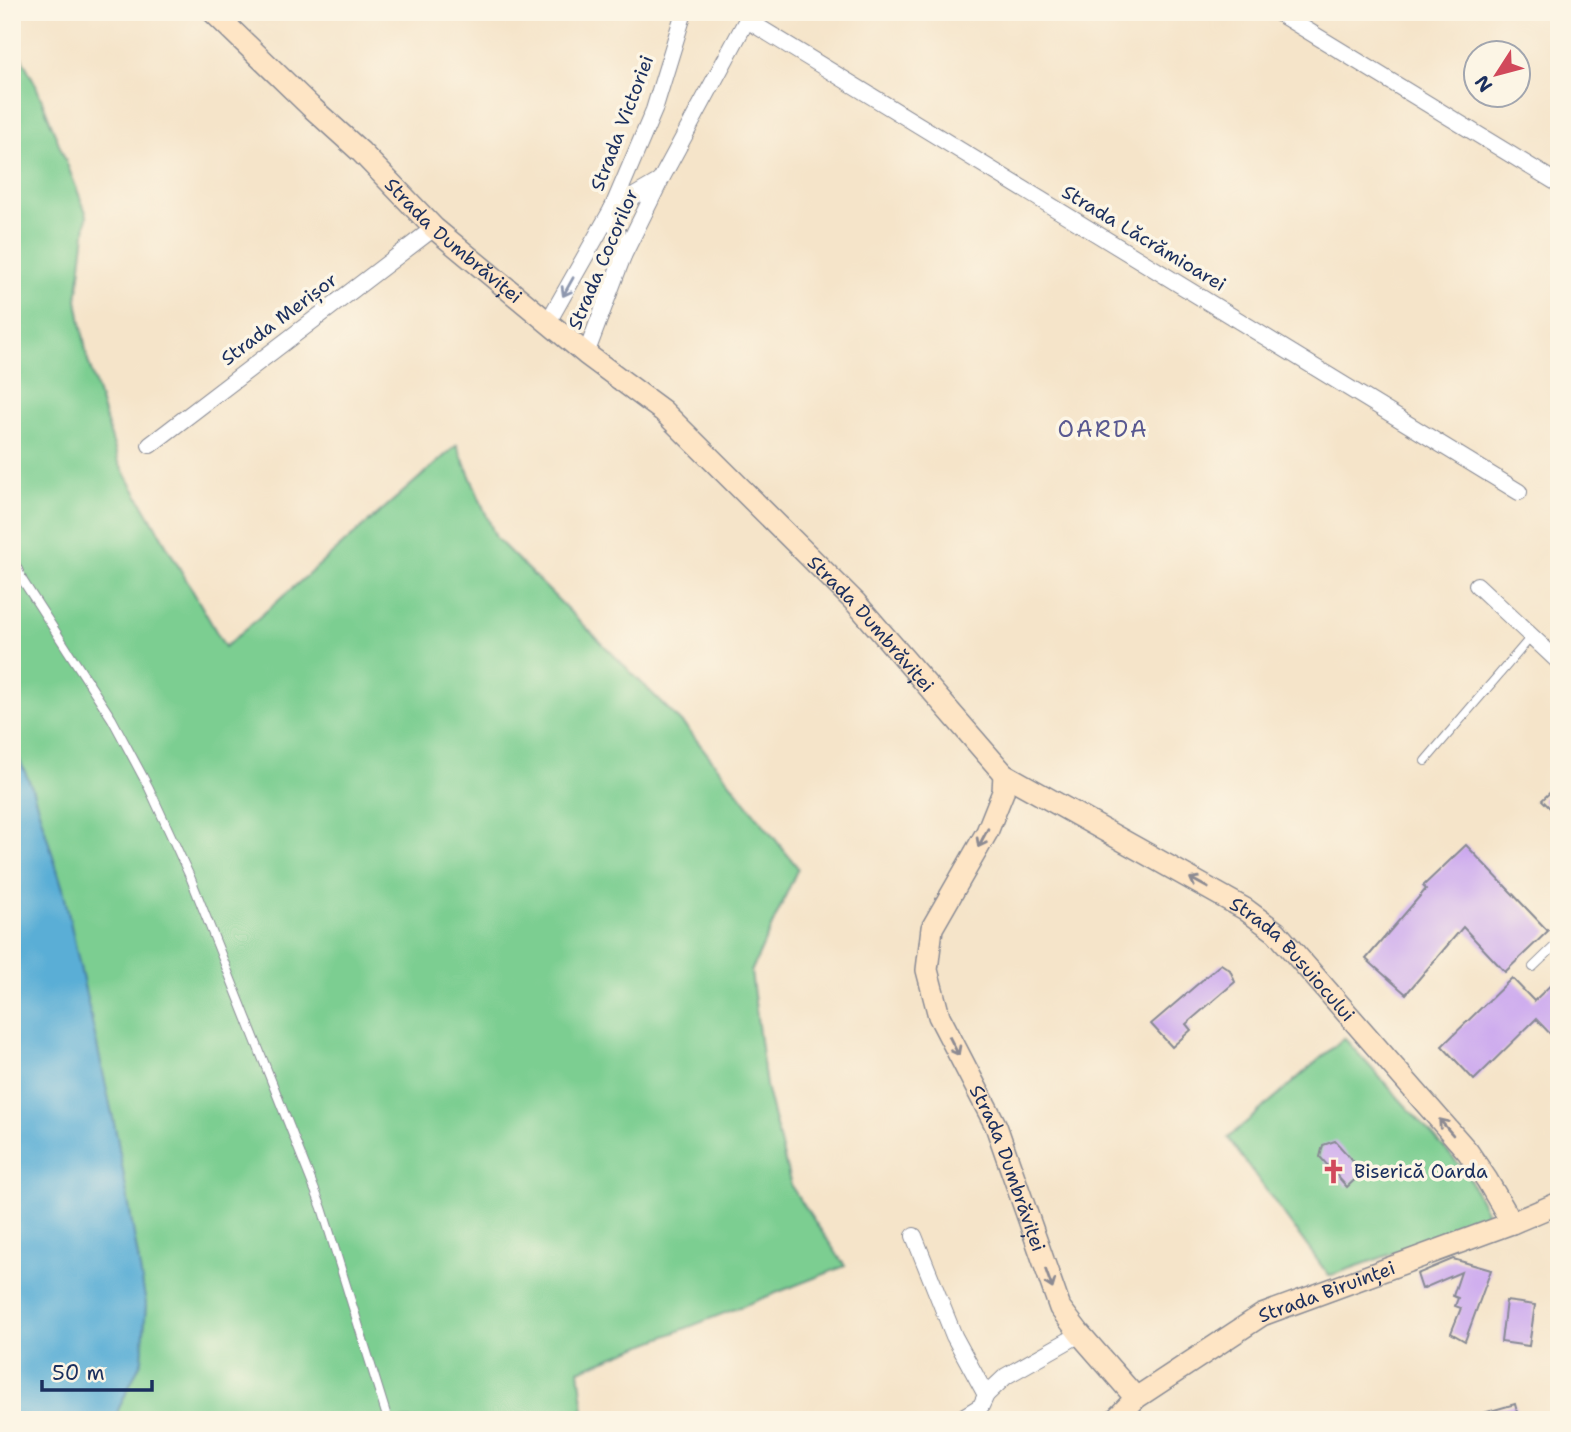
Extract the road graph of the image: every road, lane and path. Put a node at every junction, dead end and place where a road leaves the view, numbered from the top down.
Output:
1 (213, 12) edge
2 (684, 12) edge
3 (1277, 12) edge
4 (749, 16) edge
5 (660, 181) junction
6 (1559, 184) edge
7 (612, 209) junction
8 (434, 228) junction
9 (623, 256) junction
10 (548, 323) junction
11 (586, 354) junction
12 (150, 445) dead end
13 (1519, 492) dead end
14 (12, 556) edge
15 (1477, 585) dead end
16 (1531, 637) junction
17 (1559, 662) edge
18 (1425, 761) dead end
19 (1004, 774) junction
20 (1559, 942) edge
21 (1533, 967) dead end
22 (1559, 1203) edge
23 (1512, 1223) junction
24 (915, 1236) dead end
25 (1080, 1334) junction
26 (986, 1395) junction
27 (1136, 1398) junction
28 (387, 1420) edge
29 (958, 1420) edge
30 (1115, 1420) edge

1 - 8 main road, Strada Dumbrăviței
2 - 7 street, Strada Victoriei
3 - 6 street
4 - 5 street, Strada Cocorilor
4 - 13 street, Strada Lăcrămioarei
5 - 7 street
5 - 9 street, Strada Cocorilor
7 - 9 street
7 -> 10 street, Strada Cocorilor
8 - 10 main road, Strada Dumbrăviței
8 - 12 street, Strada Merișor
9 - 11 street, Strada Cocorilor
10 - 11 main road, Strada Dumbrăviței
11 - 19 main road, Strada Dumbrăviței
14 - 28 lane
15 - 16 street
16 - 17 street
16 - 18 lane
23 -> 19 main road, Strada Busuiocului
19 -> 25 main road, Strada Dumbrăviței
20 - 21 lane
22 - 23 main road, Strada Biruinței
23 - 27 main road, Strada Biruinței
24 - 26 street
25 - 26 street
25 - 27 main road, Strada Dumbrăviței
26 - 29 street
27 - 30 main road, Strada Biruinței

